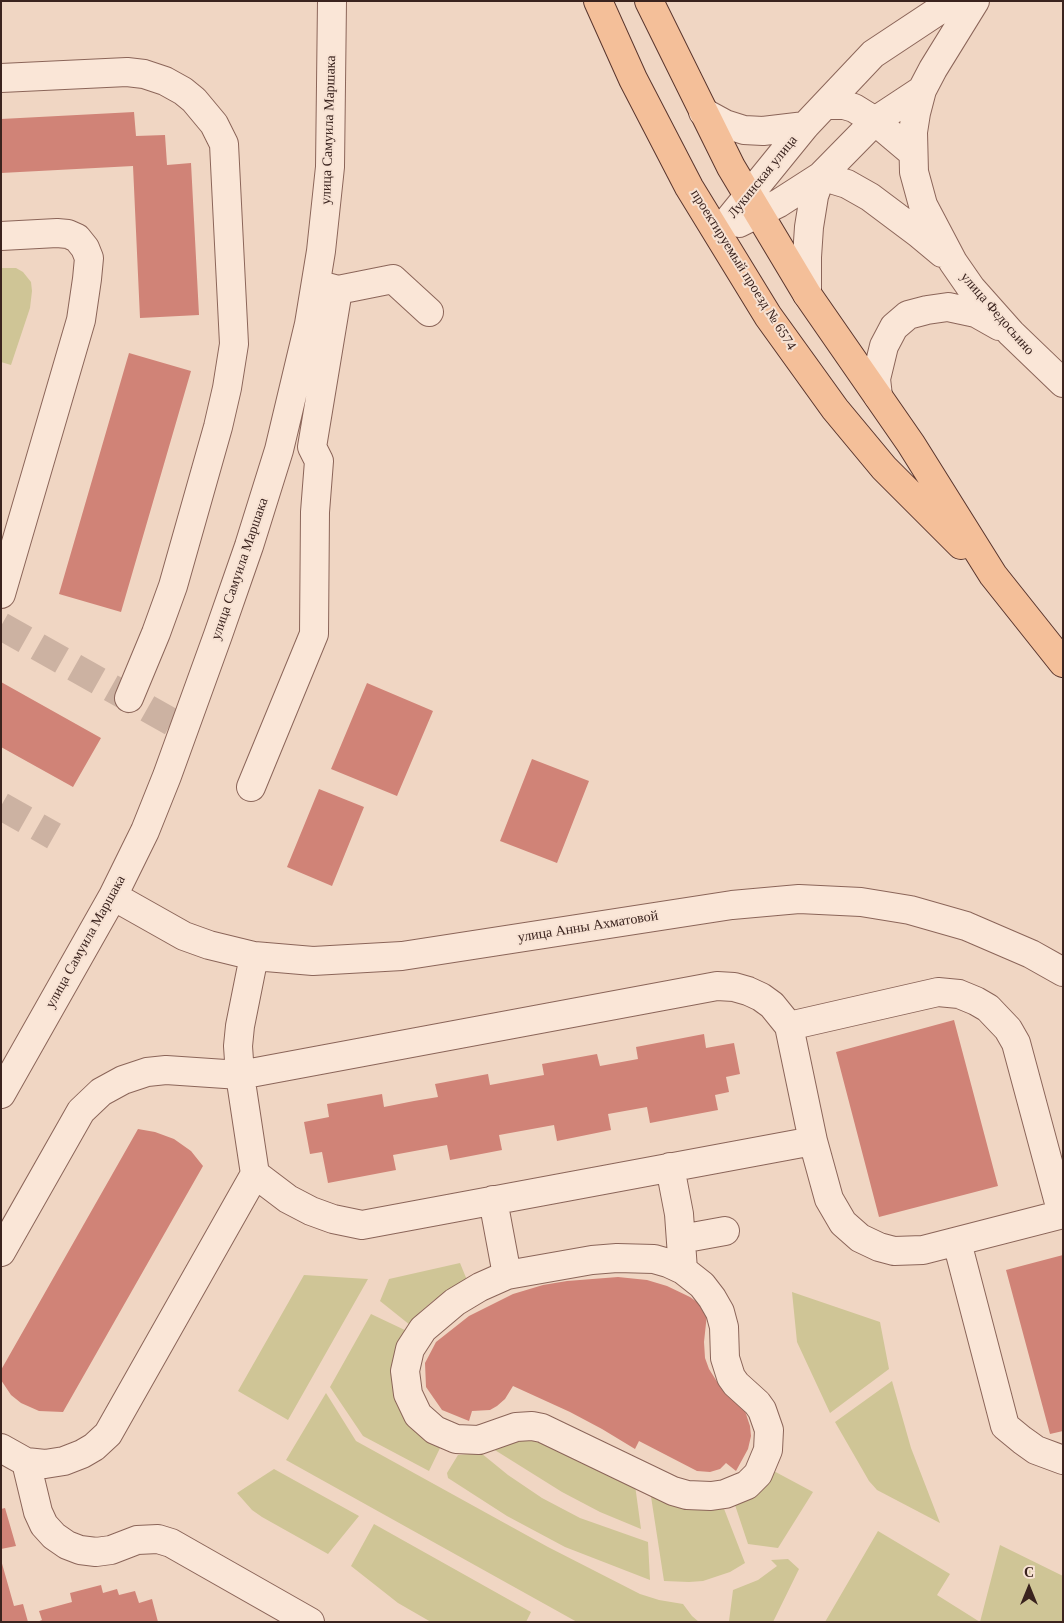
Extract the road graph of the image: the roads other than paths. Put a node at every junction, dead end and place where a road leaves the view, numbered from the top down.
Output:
1 (332, 1) edge
2 (598, 1) edge
3 (649, 1) edge
4 (953, 1) edge
5 (975, 1) edge
6 (1, 78) edge
7 (922, 90) junction
8 (825, 105) junction
9 (703, 112) junction
10 (875, 121) junction
11 (805, 126) junction
12 (913, 153) junction
13 (821, 176) junction
14 (753, 204) junction
15 (718, 233) junction
16 (1, 236) edge
17 (953, 262) junction
18 (327, 287) junction
19 (807, 294) junction
20 (429, 312) dead end
21 (1011, 334) junction
22 (1063, 383) edge
23 (878, 396) junction
24 (993, 576) junction
25 (1, 594) edge
26 (1063, 664) edge
27 (129, 698) dead end
28 (251, 787) dead end
29 (113, 896) junction
30 (254, 956) junction
31 (1063, 972) edge
32 (789, 1026) junction
33 (240, 1075) junction
34 (2, 1090) edge
35 (813, 1140) junction
36 (670, 1168) junction
37 (255, 1174) junction
38 (493, 1200) junction
39 (1062, 1214) edge
40 (725, 1231) dead end
41 (681, 1239) junction
42 (957, 1242) junction
43 (1, 1252) edge
44 (683, 1270) junction
45 (507, 1274) junction
46 (1, 1448) edge
47 (1063, 1460) edge
48 (26, 1462) junction
49 (310, 1622) edge

1 - 18 street, улица Самуила Маршака
2 - 15 main road, проектируемый проезд № 6574
3 - 9 main road, проектируемый проезд № 6574
4 - 8 street, Лукинская улица
5 - 7 street
6 - 27 street
7 - 10 street, Лукинская улица
7 - 12 street, улица Федосьино
8 - 10 street
8 - 11 street, Лукинская улица
9 - 11 street, Лукинская улица
9 - 14 main road, проектируемый проезд № 6574
10 - 12 street
10 - 13 street, Лукинская улица
11 - 14 street, Лукинская улица
12 - 17 street, улица Федосьино
13 - 14 street, Лукинская улица
13 - 17 street
13 - 19 street
14 - 15 street, Лукинская улица
14 - 19 main road, проектируемый проезд № 6574
15 - 24 main road, проектируемый проезд № 6574
16 - 25 street
17 - 21 street, улица Федосьино
18 - 20 street
18 - 28 street
18 - 29 street, улица Самуила Маршака
19 - 23 main road, проектируемый проезд № 6574
21 - 22 street, улица Федосьино
21 - 23 street
23 - 24 main road, проектируемый проезд № 6574
24 - 26 main road, проектируемый проезд № 6574
29 - 30 street, улица Анны Ахматовой
29 - 34 street, улица Самуила Маршака
30 - 31 street, улица Анны Ахматовой
30 - 33 street
32 - 33 street
32 - 35 street
32 - 39 street
33 - 37 street
33 - 43 street
35 - 36 street
35 - 42 street
36 - 38 street
36 - 41 street
37 - 38 street
37 - 48 street
38 - 45 street
39 - 42 street
40 - 41 street
41 - 44 street
42 - 47 street
44 - 45 street
44 - 45 street
46 - 48 street
48 - 49 street

